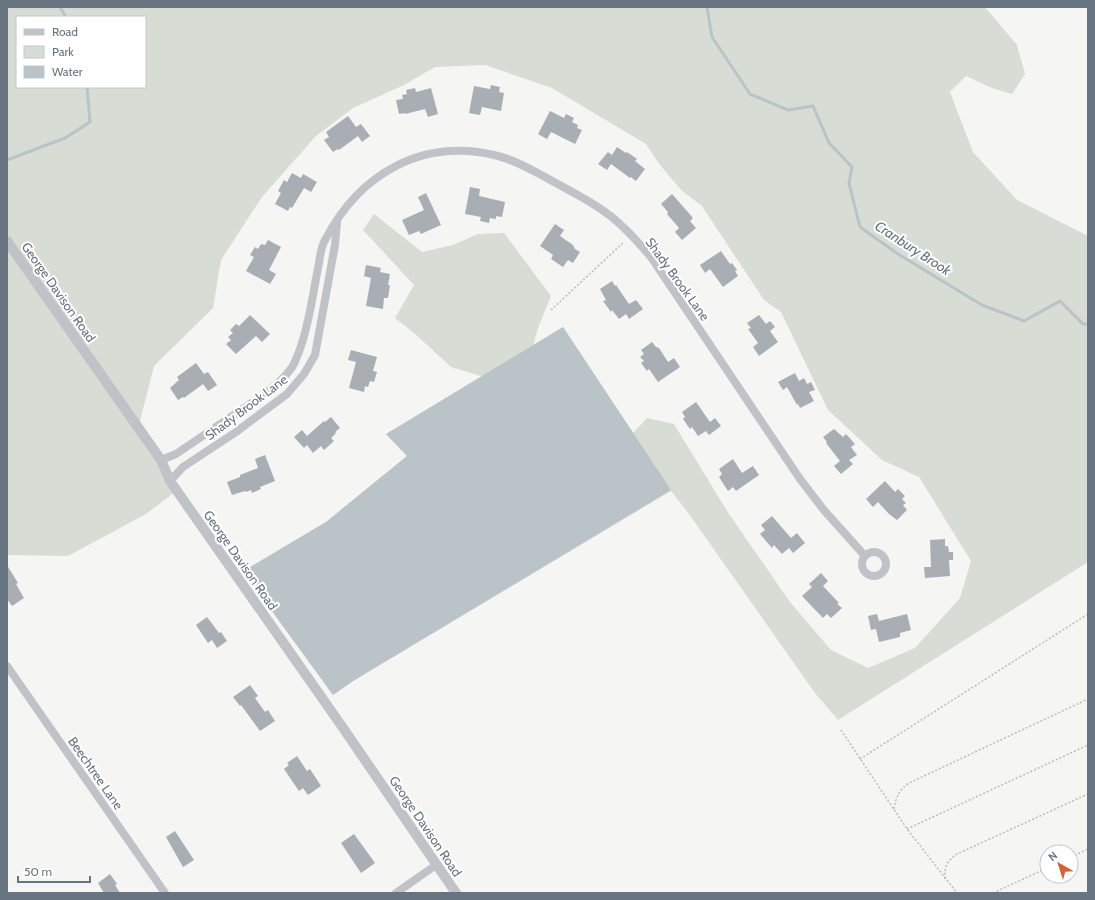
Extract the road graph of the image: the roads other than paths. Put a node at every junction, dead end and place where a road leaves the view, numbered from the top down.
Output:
1 (337, 220) junction
2 (7, 241) edge
3 (310, 314) junction
4 (323, 316) junction
5 (248, 406) junction
6 (256, 416) junction
7 (161, 460) junction
8 (170, 481) junction
9 (865, 556) dead end
10 (7, 666) edge
11 (436, 865) junction
12 (165, 893) edge
13 (396, 893) edge
14 (456, 893) edge

1 - 3 street, Shady Brook Lane
1 - 4 street, Shady Brook Lane
1 - 9 street, Shady Brook Lane
2 - 7 street, George Davison Road
3 - 4 street
3 - 5 street, Shady Brook Lane
4 - 6 street, Shady Brook Lane
5 - 6 street
5 - 7 street, Shady Brook Lane
6 - 8 street, Shady Brook Lane
7 - 8 street, George Davison Road
8 - 11 street, George Davison Road
10 - 12 street, Beechtree Lane
11 - 13 street
11 - 14 street, George Davison Road

